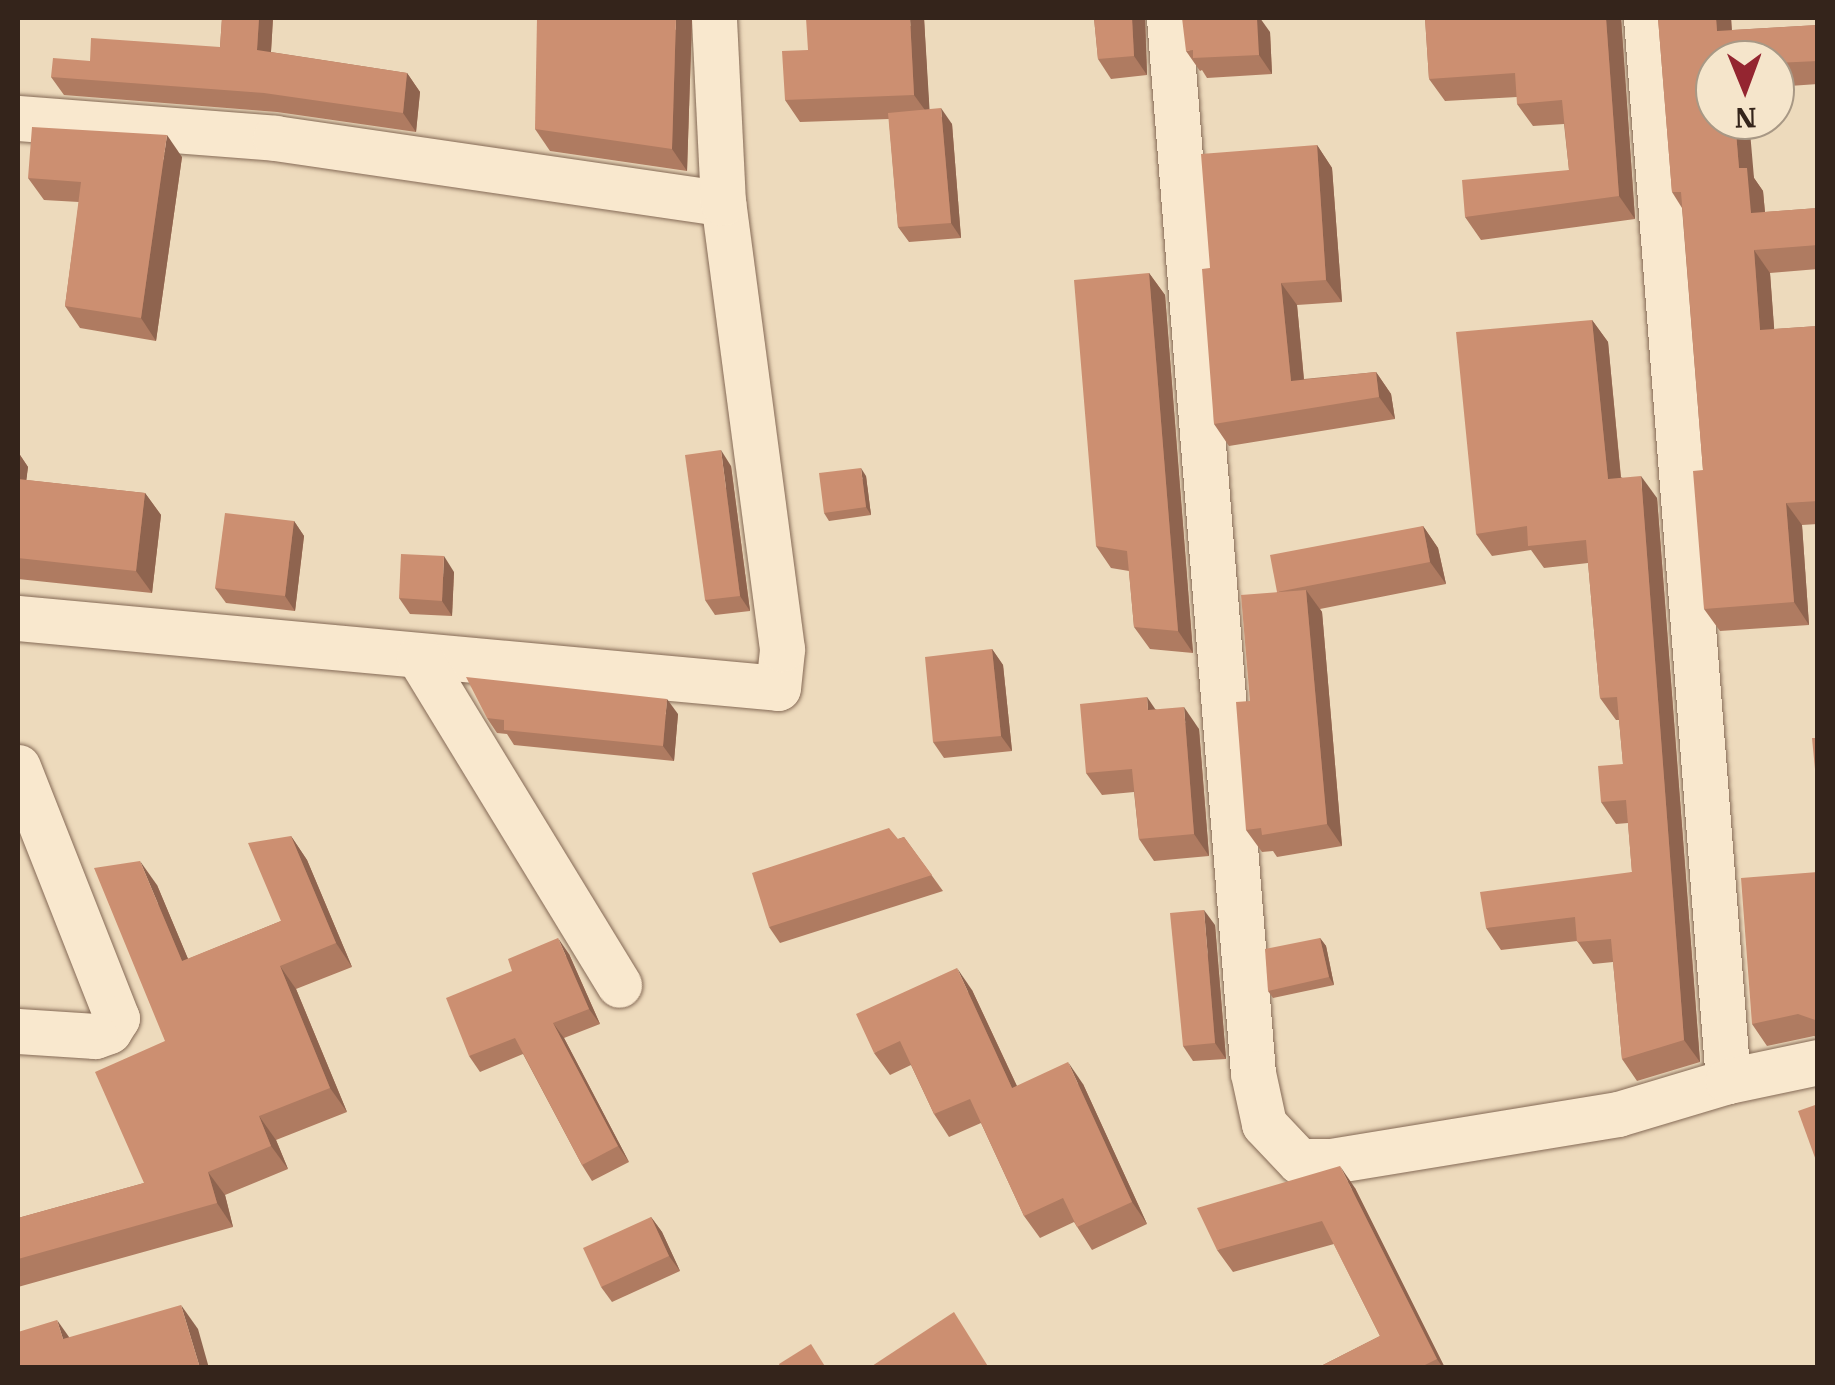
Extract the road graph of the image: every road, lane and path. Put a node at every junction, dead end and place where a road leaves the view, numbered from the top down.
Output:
1 (714, 18) edge
2 (1170, 18) edge
3 (1646, 18) edge
4 (18, 118) edge
5 (723, 203) junction
6 (18, 618) edge
7 (419, 658) junction
8 (18, 768) edge
9 (620, 984) dead end
10 (18, 1031) edge
11 (1818, 1062) edge
12 (1728, 1081) junction

1 - 5 street
2 - 12 street
3 - 12 street
4 - 5 street
5 - 7 street
6 - 7 street
7 - 9 street
8 - 10 street
11 - 12 street

